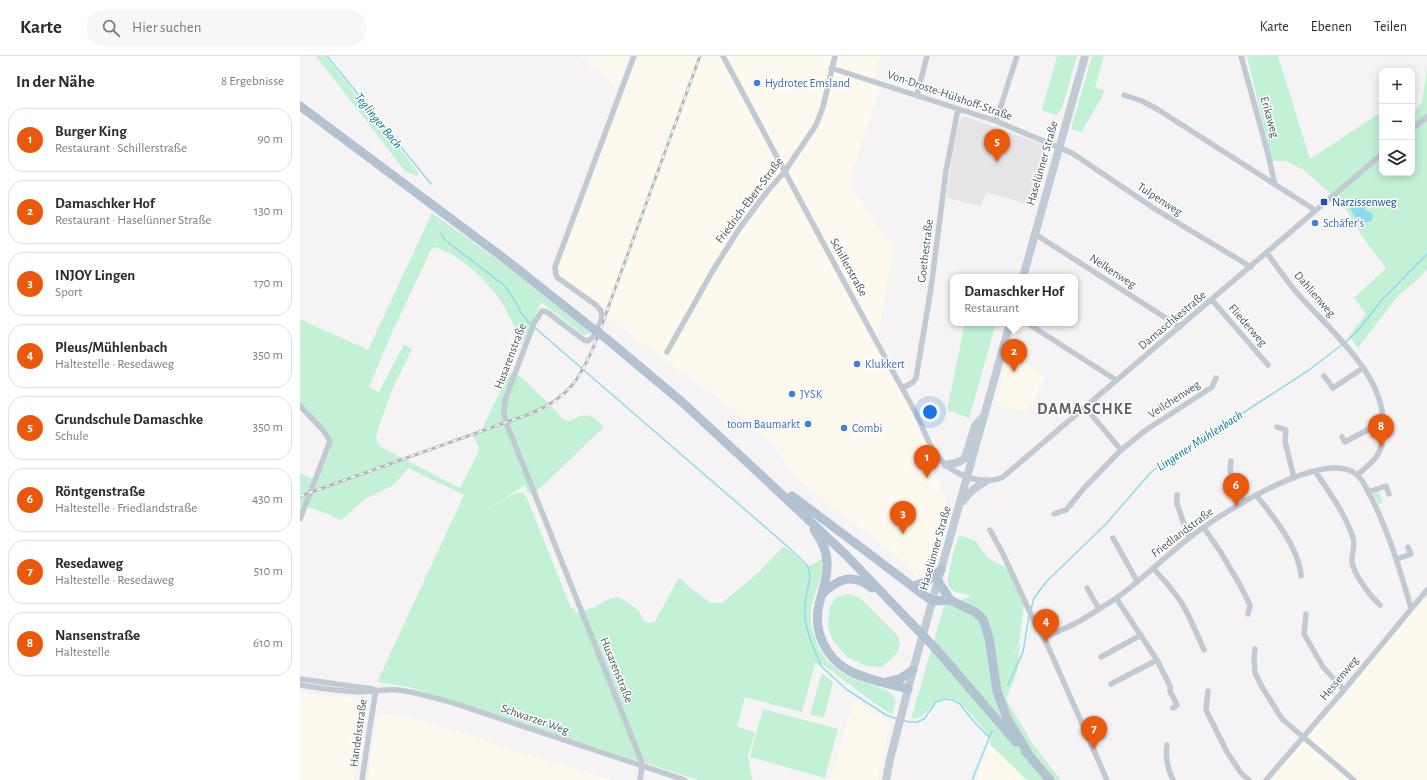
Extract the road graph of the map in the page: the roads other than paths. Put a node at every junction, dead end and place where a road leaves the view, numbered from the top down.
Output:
1 (634, 56) edge
2 (724, 56) edge
3 (835, 56) edge
4 (927, 56) edge
5 (1017, 56) edge
6 (1085, 56) edge
7 (1241, 56) edge
8 (831, 68) junction
9 (917, 95) junction
10 (1124, 95) dead end
11 (300, 106) edge
12 (958, 109) junction
13 (1427, 117) edge
14 (996, 121) junction
15 (1415, 127) edge
16 (1060, 147) junction
17 (1379, 157) edge
18 (785, 171) junction
19 (1275, 184) junction
20 (1315, 210) junction
21 (1035, 234) junction
22 (1267, 253) junction
23 (1250, 267) junction
24 (1024, 274) edge
25 (1212, 300) junction
26 (1009, 326) edge
27 (1032, 326) edge
28 (1180, 327) junction
29 (667, 352) dead end
30 (1268, 365) dead end
31 (1363, 368) junction
32 (1324, 376) dead end
33 (1216, 378) dead end
34 (1116, 380) junction
35 (902, 388) junction
36 (300, 406) edge
37 (1085, 407) junction
38 (984, 416) junction
39 (1384, 421) junction
40 (1277, 427) dead end
41 (1342, 437) dead end
42 (1121, 450) junction
43 (1231, 460) dead end
44 (946, 465) junction
45 (1315, 471) junction
46 (1357, 475) junction
47 (762, 476) junction
48 (967, 477) junction
49 (1294, 478) junction
50 (986, 481) junction
51 (1368, 492) junction
52 (1389, 494) dead end
53 (1177, 495) dead end
54 (1256, 495) junction
55 (1243, 502) junction
56 (958, 510) junction
57 (1054, 514) dead end
58 (806, 517) junction
59 (300, 519) edge
60 (1204, 528) junction
61 (990, 530) dead end
62 (1113, 538) dead end
63 (1189, 538) junction
64 (1408, 548) dead end
65 (1397, 559) junction
66 (1153, 568) junction
67 (941, 570) junction
68 (1301, 576) dead end
69 (938, 581) junction
70 (1137, 581) junction
71 (913, 586) junction
72 (1087, 588) dead end
73 (1427, 590) edge
74 (822, 595) junction
75 (1116, 598) junction
76 (950, 600) junction
77 (933, 601) junction
78 (894, 605) junction
79 (1380, 605) dead end
80 (1411, 608) junction
81 (1099, 609) junction
82 (1248, 614) dead end
83 (1306, 614) dead end
84 (1141, 635) junction
85 (1044, 638) junction
86 (1255, 649) dead end
87 (1204, 650) dead end
88 (1102, 656) dead end
89 (1157, 660) junction
90 (913, 670) junction
91 (300, 679) edge
92 (884, 682) junction
93 (1111, 684) dead end
94 (300, 685) edge
95 (908, 689) junction
96 (376, 690) junction
97 (1344, 690) junction
98 (1208, 691) dead end
99 (1173, 708) dead end
100 (1303, 738) junction
101 (1167, 745) dead end
102 (1029, 755) junction
103 (642, 767) junction
104 (362, 780) edge
105 (640, 780) edge
106 (685, 780) edge
107 (886, 780) edge
108 (1050, 780) edge
109 (1107, 780) edge
110 (1173, 780) edge
111 (1249, 780) edge
112 (1266, 780) edge
113 (1354, 780) edge

1 - 103 street, Husarenstraße
2 - 18 street, Schillerstraße
3 - 8 street, Friedrich-Ebert-Straße
4 - 9 street
5 - 14 street
6 - 16 street, Haselünner Straße
7 - 19 street, Erikaweg
8 - 9 street, Von-Droste-Hülshoff-Straße
8 - 18 street, Friedrich-Ebert-Straße
9 - 12 street, Von-Droste-Hülshoff-Straße
10 - 19 street
11 - 47 main road, bridge
12 - 14 street, Von-Droste-Hülshoff-Straße
12 - 35 street, Goethestraße
13 - 15 street
14 - 16 street, Von-Droste-Hülshoff-Straße
16 - 21 street, Haselünner Straße
16 - 23 street, Tulpenweg
17 - 20 street, Damaschkestraße
18 - 29 street, Friedrich-Ebert-Straße
18 - 35 street, Schillerstraße
19 - 20 street
20 - 22 street, Damaschkestraße
21 - 24 street, Haselünner Straße
21 - 28 street, Nelkenweg
22 - 23 street, Damaschkestraße
22 - 31 street, Dahlienweg
23 - 25 street, Damaschkestraße
25 - 28 street, Damaschkestraße
25 - 30 street, Fliederweg
26 - 38 street, Haselünner Straße
27 - 34 street
28 - 34 street, Damaschkestraße
31 - 32 street
31 - 39 street, Dahlienweg
33 - 42 street, Veilchenweg
34 - 37 street, Damaschkestraße
35 - 44 street, Schillerstraße
36 - 59 street
37 - 42 street
37 - 50 street, Damaschkestraße
38 - 44 street
38 - 48 street, Haselünner Straße
39 - 41 street
39 - 46 street
40 - 49 street
42 - 57 street, Veilchenweg
43 - 55 street
44 - 48 street, Schillerstraße
45 - 46 street, Friedlandstraße
45 - 49 street, Friedlandstraße
45 - 79 street
46 - 51 street
47 - 58 main road
47 - 71 main road
48 - 50 street, Damaschkestraße
48 - 56 street, Haselünner Straße
49 - 54 street, Friedlandstraße
50 - 56 street
51 - 52 street
51 - 65 street
53 - 63 street
54 - 55 street, Friedlandstraße
54 - 68 street
55 - 60 street, Friedlandstraße
56 - 67 street, Haselünner Straße
58 - 74 main road
58 - 78 main road
60 - 63 street, Friedlandstraße
60 - 82 street
61 - 85 street
62 - 70 street
63 - 66 street, Friedlandstraße
64 - 65 street
65 - 80 street
66 - 70 street, Friedlandstraße
66 - 87 street
67 - 69 street, Haselünner Straße
67 - 71 main road
69 - 76 main road
69 - 77 street, Haselünner Straße
70 - 75 street, Friedlandstraße
71 - 77 main road
72 - 81 street
73 - 80 street, Hessenweg
74 - 78 main road
74 - 92 main road
75 - 81 street, Friedlandstraße
75 - 84 street
76 - 77 main road
76 - 102 main road
77 - 90 street, Haselünner Straße
78 - 102 main road, bridge
80 - 97 street, Hessenweg
81 - 85 street, Friedlandstraße
83 - 97 street
84 - 88 street
84 - 89 street
85 - 109 street
86 - 100 street
89 - 93 street
89 - 99 street
90 - 92 main road
90 - 95 street, Haselünner Straße
91 - 96 street, Schwarzer Weg
92 - 95 main road
94 - 96 street, Schwarzer Weg
95 - 107 street, Haselünner Straße
96 - 103 street, Schwarzer Weg
96 - 104 street, Handelsstraße
97 - 100 street, Hessenweg
98 - 111 street
100 - 112 street, Hessenweg
100 - 113 street
101 - 110 street
102 - 108 main road
103 - 105 street
103 - 106 street, Schwarzer Weg

